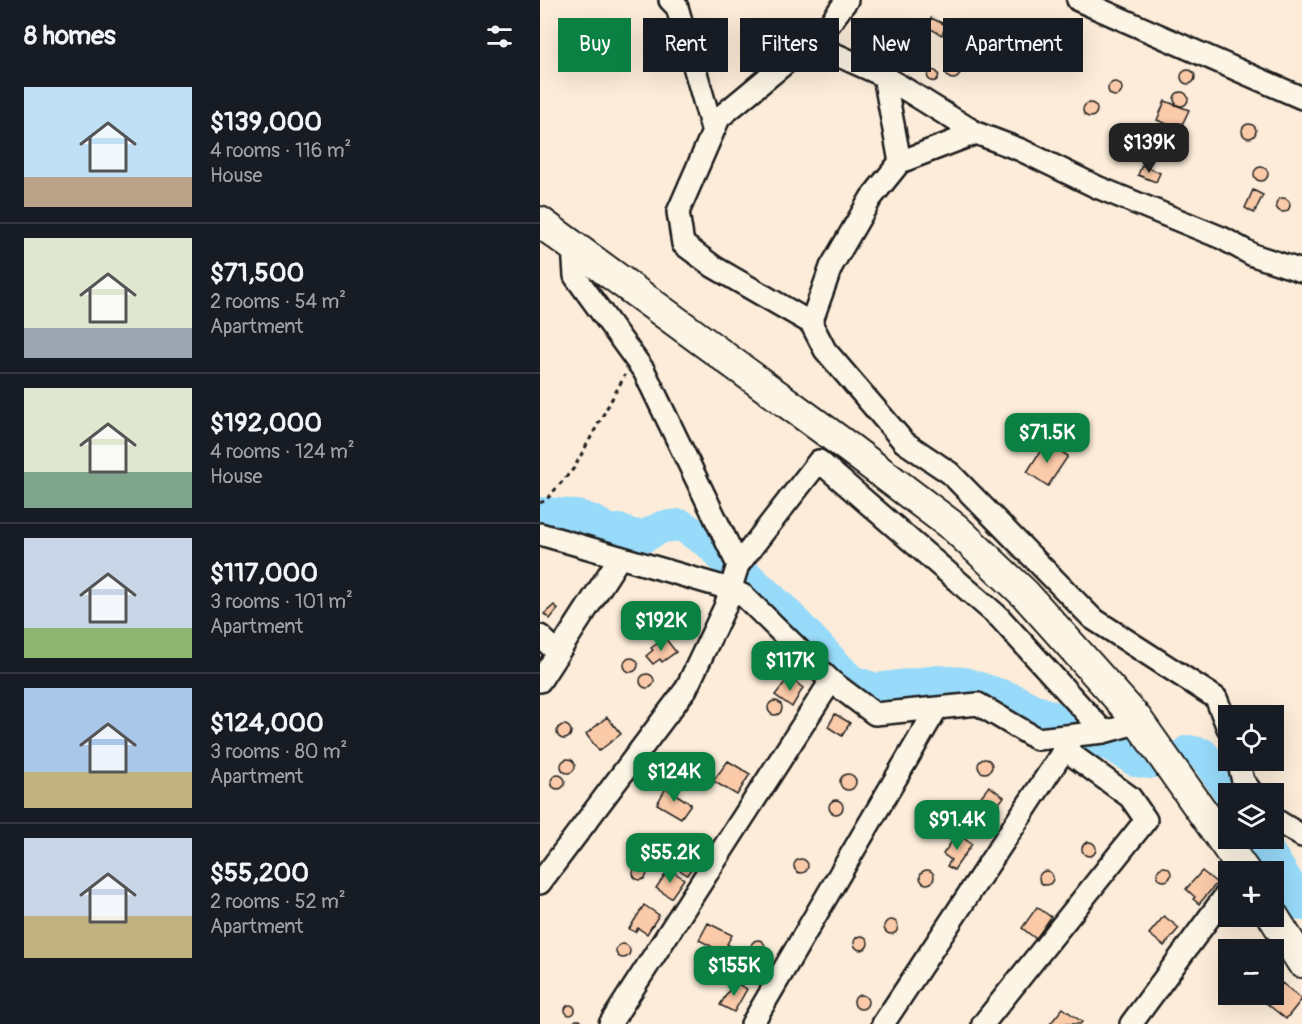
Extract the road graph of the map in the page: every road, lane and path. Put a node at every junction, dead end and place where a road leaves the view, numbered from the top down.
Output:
1 (670, 0) edge
2 (847, 0) edge
3 (1078, 0) edge
4 (834, 18) edge
5 (839, 56) edge
6 (775, 72) edge
7 (884, 75) junction
8 (1302, 98) edge
9 (713, 132) junction
10 (976, 133) junction
11 (900, 162) junction
12 (540, 222) edge
13 (573, 246) junction
14 (1302, 271) edge
15 (811, 323) junction
16 (634, 358) junction
17 (540, 503) edge
18 (540, 534) edge
19 (620, 557) junction
20 (738, 565) junction
21 (730, 589) junction
22 (540, 636) edge
23 (558, 652) junction
24 (540, 681) edge
25 (831, 681) junction
26 (1219, 705) edge
27 (937, 708) junction
28 (1140, 722) junction
29 (1104, 732) junction
30 (1069, 742) junction
31 (1284, 825) edge
32 (1302, 836) edge
33 (1230, 861) edge
34 (540, 882) edge
35 (1218, 906) edge
36 (1280, 927) edge
37 (1302, 962) edge
38 (610, 1024) edge
39 (752, 1024) edge
40 (884, 1024) edge
41 (983, 1024) edge
42 (1131, 1024) edge

1 - 9 street
2 - 4 street
3 - 8 street
5 - 7 street
6 - 9 street
7 - 10 street
7 - 11 street
9 - 15 street
10 - 11 street
10 - 14 street
11 - 15 street
12 - 13 street
13 - 16 street
13 - 28 street
15 - 26 street
16 - 17 path
16 - 20 street
18 - 19 street
19 - 21 street
19 - 23 street
20 - 21 street
20 - 29 street
21 - 25 street
21 - 34 street
22 - 23 street
23 - 24 street
25 - 27 street
25 - 38 street
27 - 30 street
27 - 39 street
28 - 29 street
28 - 33 street
29 - 30 street
30 - 40 street
30 - 41 street
31 - 32 street
35 - 42 street
36 - 37 street

